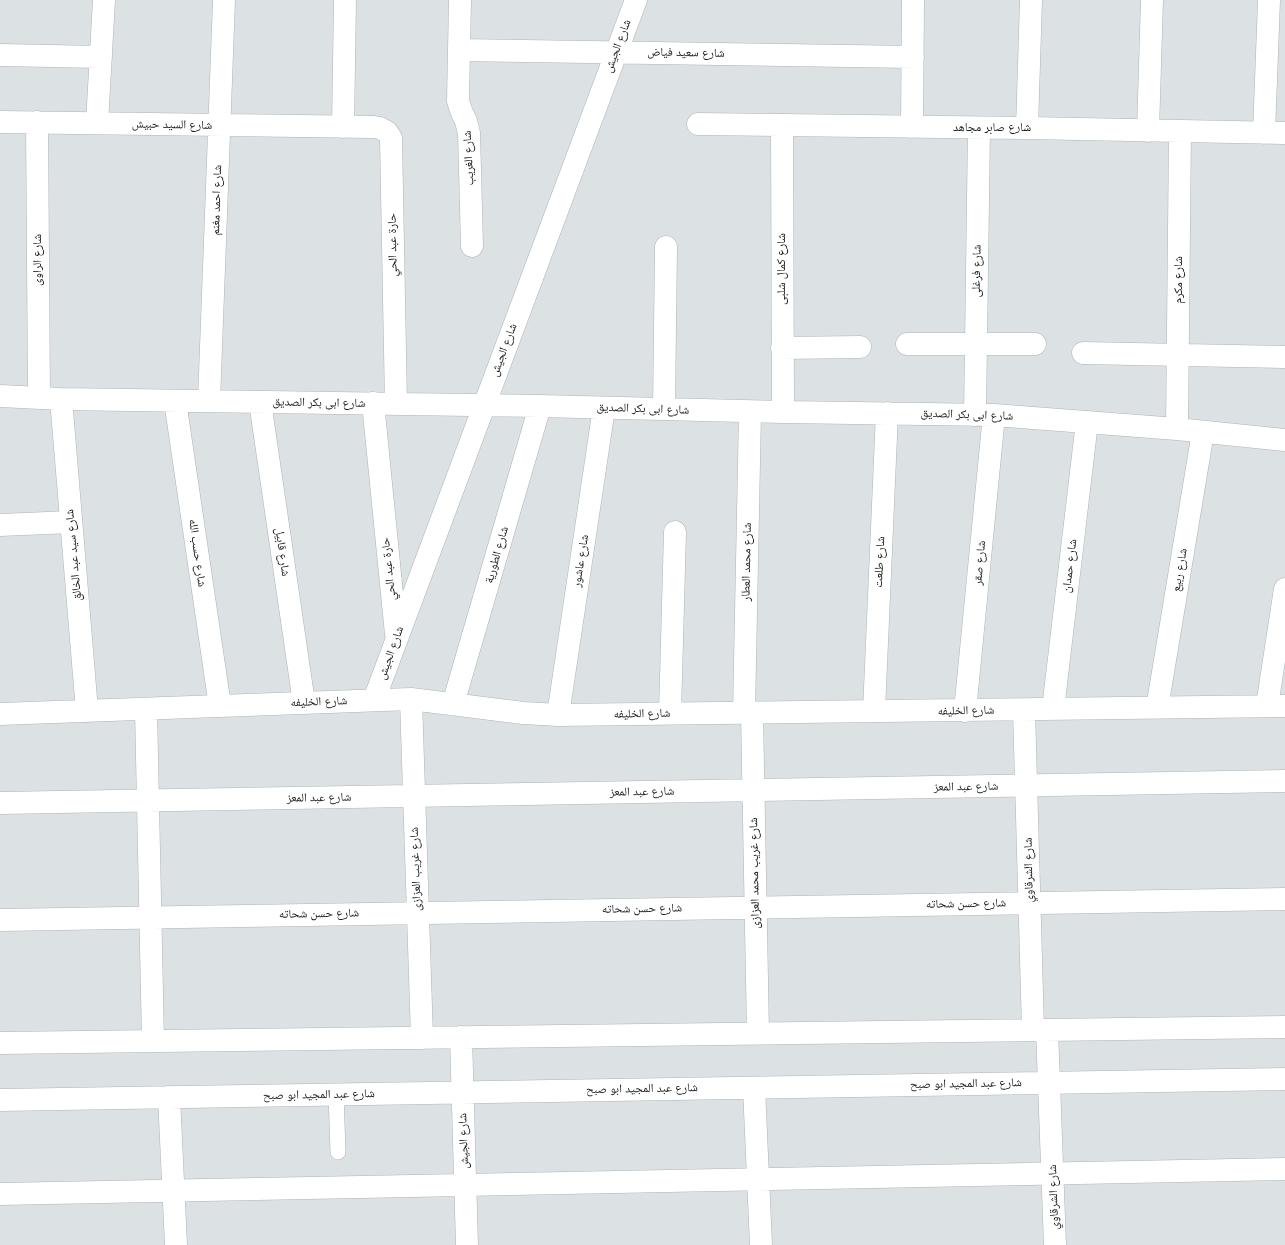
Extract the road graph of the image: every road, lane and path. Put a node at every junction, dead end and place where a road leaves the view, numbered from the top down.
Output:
1 (104, 0) edge
2 (224, 0) edge
3 (345, 0) edge
4 (460, 0) edge
5 (636, 0) edge
6 (913, 0) edge
7 (1031, 0) edge
8 (1152, 0) edge
9 (1269, 0) edge
10 (459, 50) junction
11 (616, 52) junction
12 (0, 55) edge
13 (101, 57) junction
14 (912, 57) junction
15 (0, 122) edge
16 (37, 122) junction
17 (97, 123) junction
18 (698, 124) dead end
19 (219, 125) junction
20 (782, 125) junction
21 (343, 127) junction
22 (912, 127) junction
23 (979, 128) junction
24 (1027, 128) junction
25 (1148, 131) junction
26 (1180, 132) junction
27 (1264, 133) junction
28 (1285, 133) edge
29 (472, 246) dead end
30 (666, 247) dead end
31 (907, 344) dead end
32 (976, 344) junction
33 (1035, 344) dead end
34 (860, 347) dead end
35 (782, 348) junction
36 (1083, 353) dead end
37 (1178, 355) junction
38 (1285, 357) edge
39 (0, 396) edge
40 (39, 398) junction
41 (61, 399) junction
42 (174, 401) junction
43 (209, 401) junction
44 (260, 402) junction
45 (373, 403) junction
46 (396, 404) junction
47 (484, 405) junction
48 (540, 406) junction
49 (604, 408) junction
50 (664, 409) junction
51 (750, 412) junction
52 (783, 412) junction
53 (887, 413) junction
54 (984, 415) junction
55 (1087, 422) junction
56 (1177, 429) junction
57 (1203, 432) junction
58 (1285, 440) edge
59 (71, 522) junction
60 (0, 525) edge
61 (675, 532) dead end
62 (1285, 589) edge
63 (396, 640) junction
64 (411, 699) junction
65 (374, 700) junction
66 (304, 703) junction
67 (453, 704) junction
68 (220, 706) junction
69 (1276, 706) edge
70 (1157, 708) junction
71 (146, 709) junction
72 (1024, 710) junction
73 (1053, 710) junction
74 (87, 711) junction
75 (966, 711) junction
76 (874, 712) junction
77 (670, 713) junction
78 (748, 713) junction
79 (0, 714) edge
80 (558, 715) junction
81 (1285, 781) edge
82 (1026, 786) junction
83 (753, 790) junction
84 (414, 796) junction
85 (148, 800) junction
86 (0, 803) edge
87 (1285, 899) edge
88 (1029, 903) junction
89 (755, 907) junction
90 (417, 913) junction
91 (150, 917) junction
92 (0, 920) edge
93 (1285, 1027) edge
94 (1040, 1030) junction
95 (758, 1034) junction
96 (461, 1037) junction
97 (422, 1038) junction
98 (153, 1041) junction
99 (0, 1043) edge
100 (1285, 1079) edge
101 (1050, 1083) junction
102 (754, 1088) junction
103 (462, 1092) junction
104 (336, 1094) junction
105 (169, 1097) junction
106 (0, 1100) edge
107 (338, 1152) dead end
108 (1285, 1169) edge
109 (1053, 1174) junction
110 (758, 1179) junction
111 (465, 1185) junction
112 (173, 1190) junction
113 (0, 1194) edge
114 (176, 1245) edge
115 (467, 1245) edge
116 (761, 1245) edge
117 (1055, 1245) edge

1 - 13 street
2 - 19 street, شارع احمد مغنم
3 - 21 street
4 - 10 street, شارع الغريب
5 - 11 street, شارع الجيش
6 - 14 street
7 - 24 street
8 - 25 street
9 - 27 street
10 - 11 street, شارع سعيد فياض
10 - 29 street, شارع الغريب
11 - 14 street, شارع سعيد فياض
11 - 47 street, شارع الجيش
12 - 13 street
13 - 17 street
14 - 22 street
15 - 16 street, شارع السيد حبيش
16 - 17 street, شارع السيد حبيش
16 - 40 street, شارع الراوى
17 - 19 street, شارع السيد حبيش
18 - 20 street, شارع صابر مجاهد
19 - 21 street, شارع السيد حبيش
19 - 43 street, شارع احمد مغنم
20 - 22 street, شارع صابر مجاهد
20 - 35 street, شارع كمال شلبى
21 - 46 street, حارة عبد الحي
22 - 23 street, شارع صابر مجاهد
23 - 24 street, شارع صابر مجاهد
23 - 32 street, شارع فرغلى
24 - 25 street, شارع صابر مجاهد
25 - 26 street, شارع صابر مجاهد
26 - 27 street, شارع صابر مجاهد
26 - 37 street, شارع مكرم
27 - 28 street, شارع صابر مجاهد
30 - 50 street
31 - 32 street
32 - 33 street
32 - 54 street, شارع فرغلى
34 - 35 street
35 - 52 street, شارع كمال شلبى
36 - 37 street
37 - 38 street
37 - 56 street, شارع مكرم
39 - 40 street, شارع ابى بكر الصديق
40 - 41 street, شارع ابى بكر الصديق
41 - 42 street, شارع ابى بكر الصديق
41 - 59 street, شارع سيد عبد الخالق
42 - 43 street, شارع ابى بكر الصديق
42 - 68 street, شارع حسب الله
43 - 44 street, شارع ابى بكر الصديق
44 - 45 street, شارع ابى بكر الصديق
44 - 66 street, شارع قابيل
45 - 46 street, شارع ابى بكر الصديق
45 - 63 street, حارة عبد الحي
46 - 47 street, شارع ابى بكر الصديق
47 - 48 street, شارع ابى بكر الصديق
47 - 63 street, شارع الجيش
48 - 49 street, شارع ابى بكر الصديق
48 - 67 street, شارع الطورية
49 - 50 street, شارع ابى بكر الصديق
49 - 80 street, شارع عاشور
50 - 51 street, شارع ابى بكر الصديق
51 - 52 street, شارع ابى بكر الصديق
51 - 78 street, شارع محمد العطار
52 - 53 street, شارع ابى بكر الصديق
53 - 54 street, شارع ابى بكر الصديق
53 - 76 street, شارع طلعت
54 - 55 street, شارع ابى بكر الصديق
54 - 75 street, شارع صقر
55 - 56 street, شارع ابى بكر الصديق
55 - 73 street, شارع حمدان
56 - 57 street, شارع ابى بكر الصديق
57 - 58 street, شارع ابى بكر الصديق
57 - 70 street, شارع ربيع
59 - 60 street
59 - 74 street, شارع سيد عبد الخالق
61 - 77 street
62 - 69 street
63 - 65 street, شارع الجيش
64 - 65 street, شارع الخليفه
64 - 67 street, شارع الخليفه
64 - 84 street, شارع غريب العزازى
65 - 66 street, شارع الخليفه
66 - 68 street, شارع الخليفه
67 - 80 street, شارع الخليفه
68 - 71 street, شارع الخليفه
69 - 70 street, شارع الخليفه
70 - 73 street, شارع الخليفه
71 - 74 street, شارع الخليفه
71 - 85 street
72 - 73 street, شارع الخليفه
72 - 75 street, شارع الخليفه
72 - 82 street, شارع الشرقاوي
74 - 79 street, شارع الخليفه
75 - 76 street, شارع الخليفه
76 - 78 street, شارع الخليفه
77 - 78 street, شارع الخليفه
77 - 80 street, شارع الخليفه
78 - 83 street, شارع غريب محمد العزازى
81 - 82 street, شارع عبد المعز
82 - 83 street, شارع عبد المعز
82 - 88 street, شارع الشرقاوي
83 - 84 street, شارع عبد المعز
83 - 89 street, شارع غريب محمد العزازى
84 - 85 street, شارع عبد المعز
84 - 90 street, شارع غريب العزازى
85 - 86 street, شارع عبد المعز
85 - 91 street
87 - 88 street, شارع حسن شحاته
88 - 89 street, شارع حسن شحاته
88 - 94 street, شارع الشرقاوي
89 - 90 street, شارع حسن شحاته
89 - 95 street, شارع غريب محمد العزازى
90 - 91 street, شارع حسن شحاته
90 - 97 street, شارع غريب العزازى
91 - 92 street, شارع حسن شحاته
91 - 98 street
93 - 94 street
94 - 95 street
94 - 101 street, شارع الشرقاوي
95 - 96 street
96 - 97 street
96 - 103 street, شارع الجيش
97 - 98 street
98 - 99 street
100 - 101 street, شارع عبد المجيد ابو صبح
101 - 102 street, شارع عبد المجيد ابو صبح
101 - 109 street, شارع الشرقاوي
102 - 103 street, شارع عبد المجيد ابو صبح
102 - 110 street
103 - 104 street, شارع عبد المجيد ابو صبح
103 - 111 street, شارع الجيش
104 - 105 street, شارع عبد المجيد ابو صبح
104 - 107 lane
105 - 106 street, شارع عبد المجيد ابو صبح
105 - 112 street
108 - 109 street
109 - 110 street
109 - 117 street, شارع الشرقاوي
110 - 111 street
110 - 116 street
111 - 112 street
111 - 115 street, شارع الجيش
112 - 113 street
112 - 114 street

